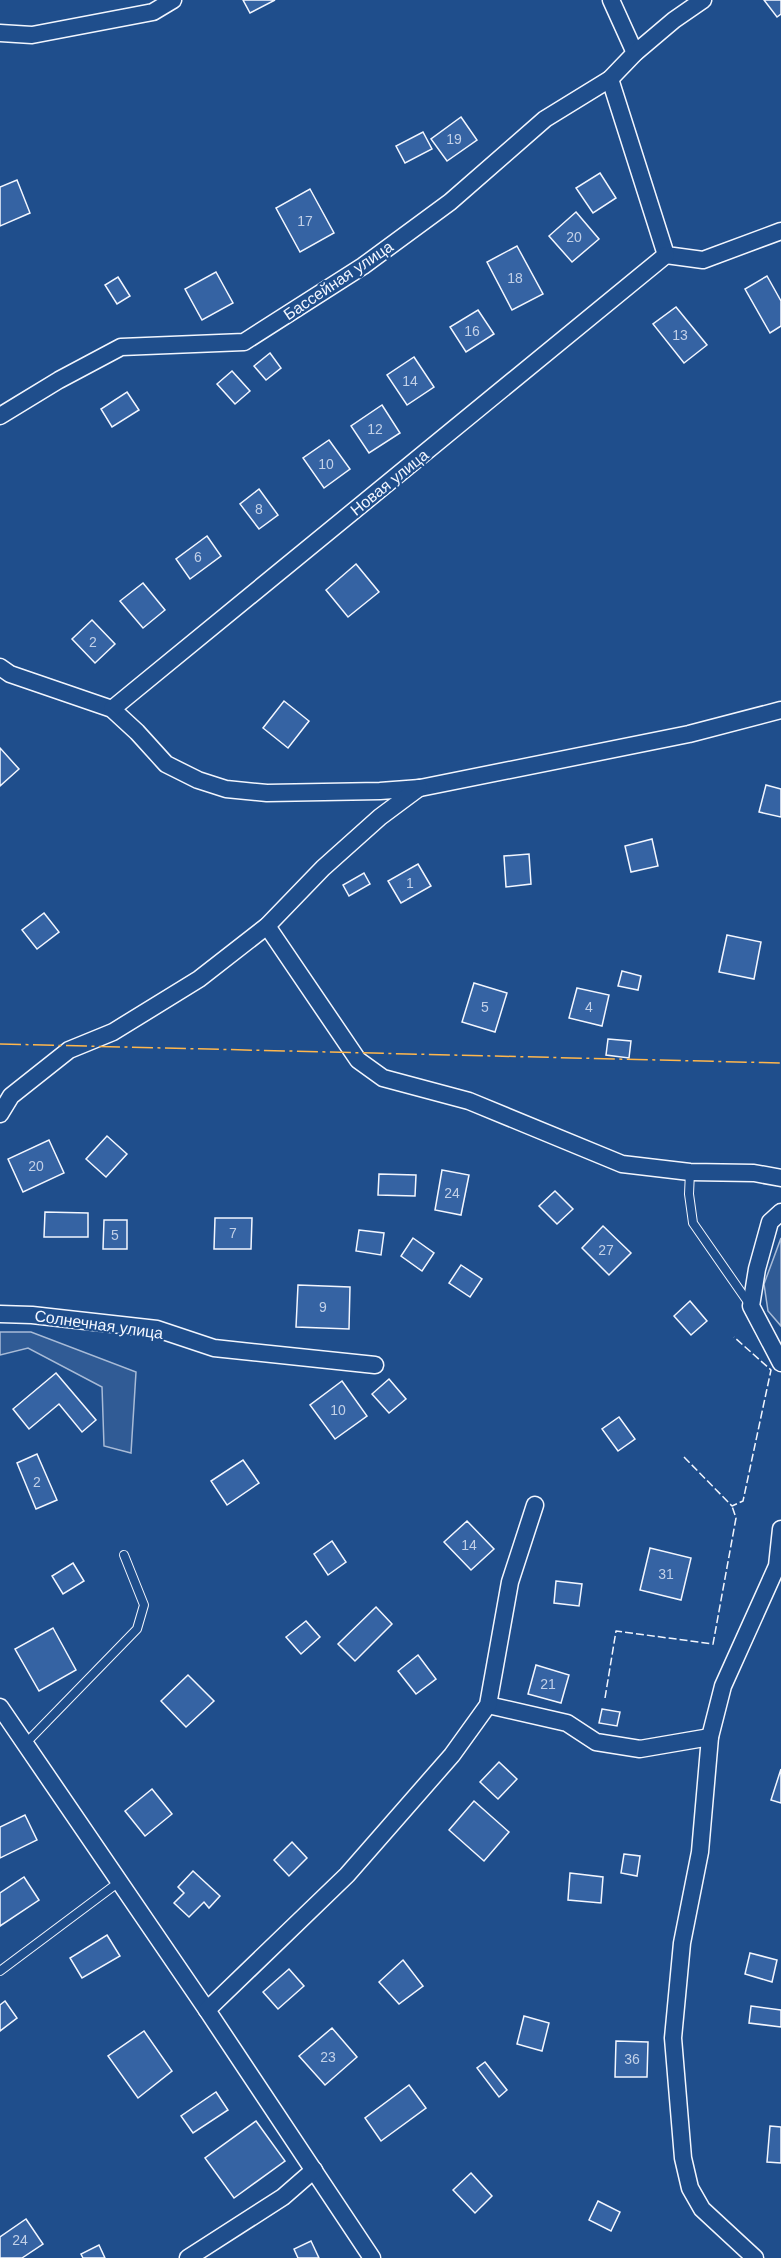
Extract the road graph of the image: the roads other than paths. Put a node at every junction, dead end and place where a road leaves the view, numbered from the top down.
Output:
1 (173, 0) edge
2 (611, 0) edge
3 (703, 0) edge
4 (0, 33) edge
5 (635, 53) junction
6 (610, 79) junction
7 (781, 231) edge
8 (666, 255) junction
9 (0, 416) edge
10 (0, 668) edge
11 (112, 709) junction
12 (781, 710) edge
13 (420, 788) junction
14 (267, 926) junction
15 (0, 1114) edge
16 (690, 1172) junction
17 (781, 1178) edge
18 (781, 1212) edge
19 (751, 1306) junction
20 (0, 1314) edge
21 (781, 1363) edge
22 (375, 1365) dead end
23 (536, 1505) dead end
24 (781, 1529) edge
25 (124, 1555) dead end
26 (488, 1705) junction
27 (0, 1707) edge
28 (710, 1737) junction
29 (25, 1745) junction
30 (119, 1882) junction
31 (0, 1971) edge
32 (207, 2010) junction
33 (314, 2170) junction
34 (188, 2258) edge
35 (372, 2258) edge
36 (755, 2258) edge

1 - 4 street
2 - 5 street
3 - 5 street, Бассейная улица
5 - 6 street, Бассейная улица
6 - 8 street
6 - 9 street, Бассейная улица
7 - 8 street
8 - 11 street, Новая улица
10 - 11 street
11 - 13 street
12 - 13 street
13 - 14 street
14 - 15 street
14 - 16 street
16 - 17 street
16 - 19 lane
18 - 19 street
19 - 21 street
20 - 22 street, Солнечная улица
23 - 26 street
24 - 28 street
25 - 29 lane
26 - 28 street
26 - 32 street
27 - 29 street
28 - 36 street
29 - 30 street
30 - 31 lane
30 - 32 street
32 - 33 street
33 - 34 street
33 - 35 street

